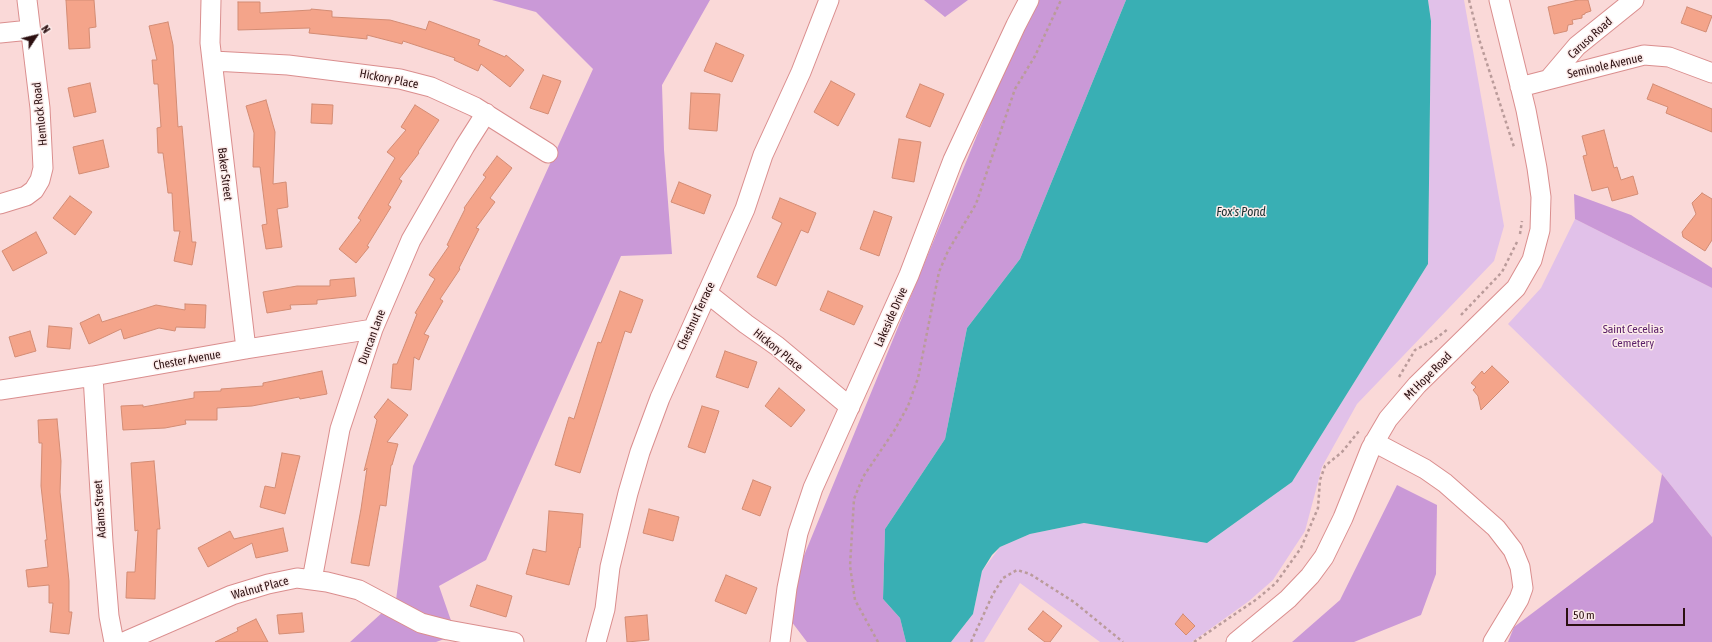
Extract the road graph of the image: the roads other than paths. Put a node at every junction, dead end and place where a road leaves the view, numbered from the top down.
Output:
1 (27, 0) edge
2 (211, 0) edge
3 (829, 0) edge
4 (1029, 0) edge
5 (1499, 0) edge
6 (1634, 0) edge
7 (30, 30) junction
8 (0, 33) edge
9 (213, 61) junction
10 (1712, 73) edge
11 (1549, 79) junction
12 (1520, 87) junction
13 (486, 113) junction
14 (548, 153) dead end
15 (0, 204) edge
16 (707, 293) junction
17 (373, 328) junction
18 (246, 348) junction
19 (93, 376) junction
20 (0, 390) edge
21 (850, 407) junction
22 (1374, 442) junction
23 (312, 580) junction
24 (114, 642) edge
25 (124, 642) edge
26 (514, 642) edge
27 (596, 642) edge
28 (780, 642) edge
29 (1236, 642) edge
30 (1492, 642) edge

1 - 7 street, Hemlock Road
2 - 9 street, Baker Street
3 - 16 street, Chestnut Terrace
4 - 21 street, Lakeside Drive
5 - 12 street, Mt Hope Road
6 - 11 street, Caruso Road
7 - 8 street
7 - 15 street, Hemlock Road
9 - 13 street, Hickory Place
9 - 18 street, Baker Street
10 - 11 street, Seminole Avenue
11 - 12 street, Seminole Avenue
12 - 22 street, Mt Hope Road
13 - 14 street, Hickory Place
13 - 17 street, Duncan Lane
16 - 21 street, Hickory Place
16 - 27 street, Chestnut Terrace
17 - 18 street, Chester Avenue
17 - 23 street, Duncan Lane
18 - 19 street, Chester Avenue
19 - 20 street, Chester Avenue
19 - 24 street, Adams Street
21 - 28 street, Lakeside Drive
22 - 29 street, Mt Hope Road
22 - 30 street
23 - 25 street, Walnut Place
23 - 26 street, Walnut Place

